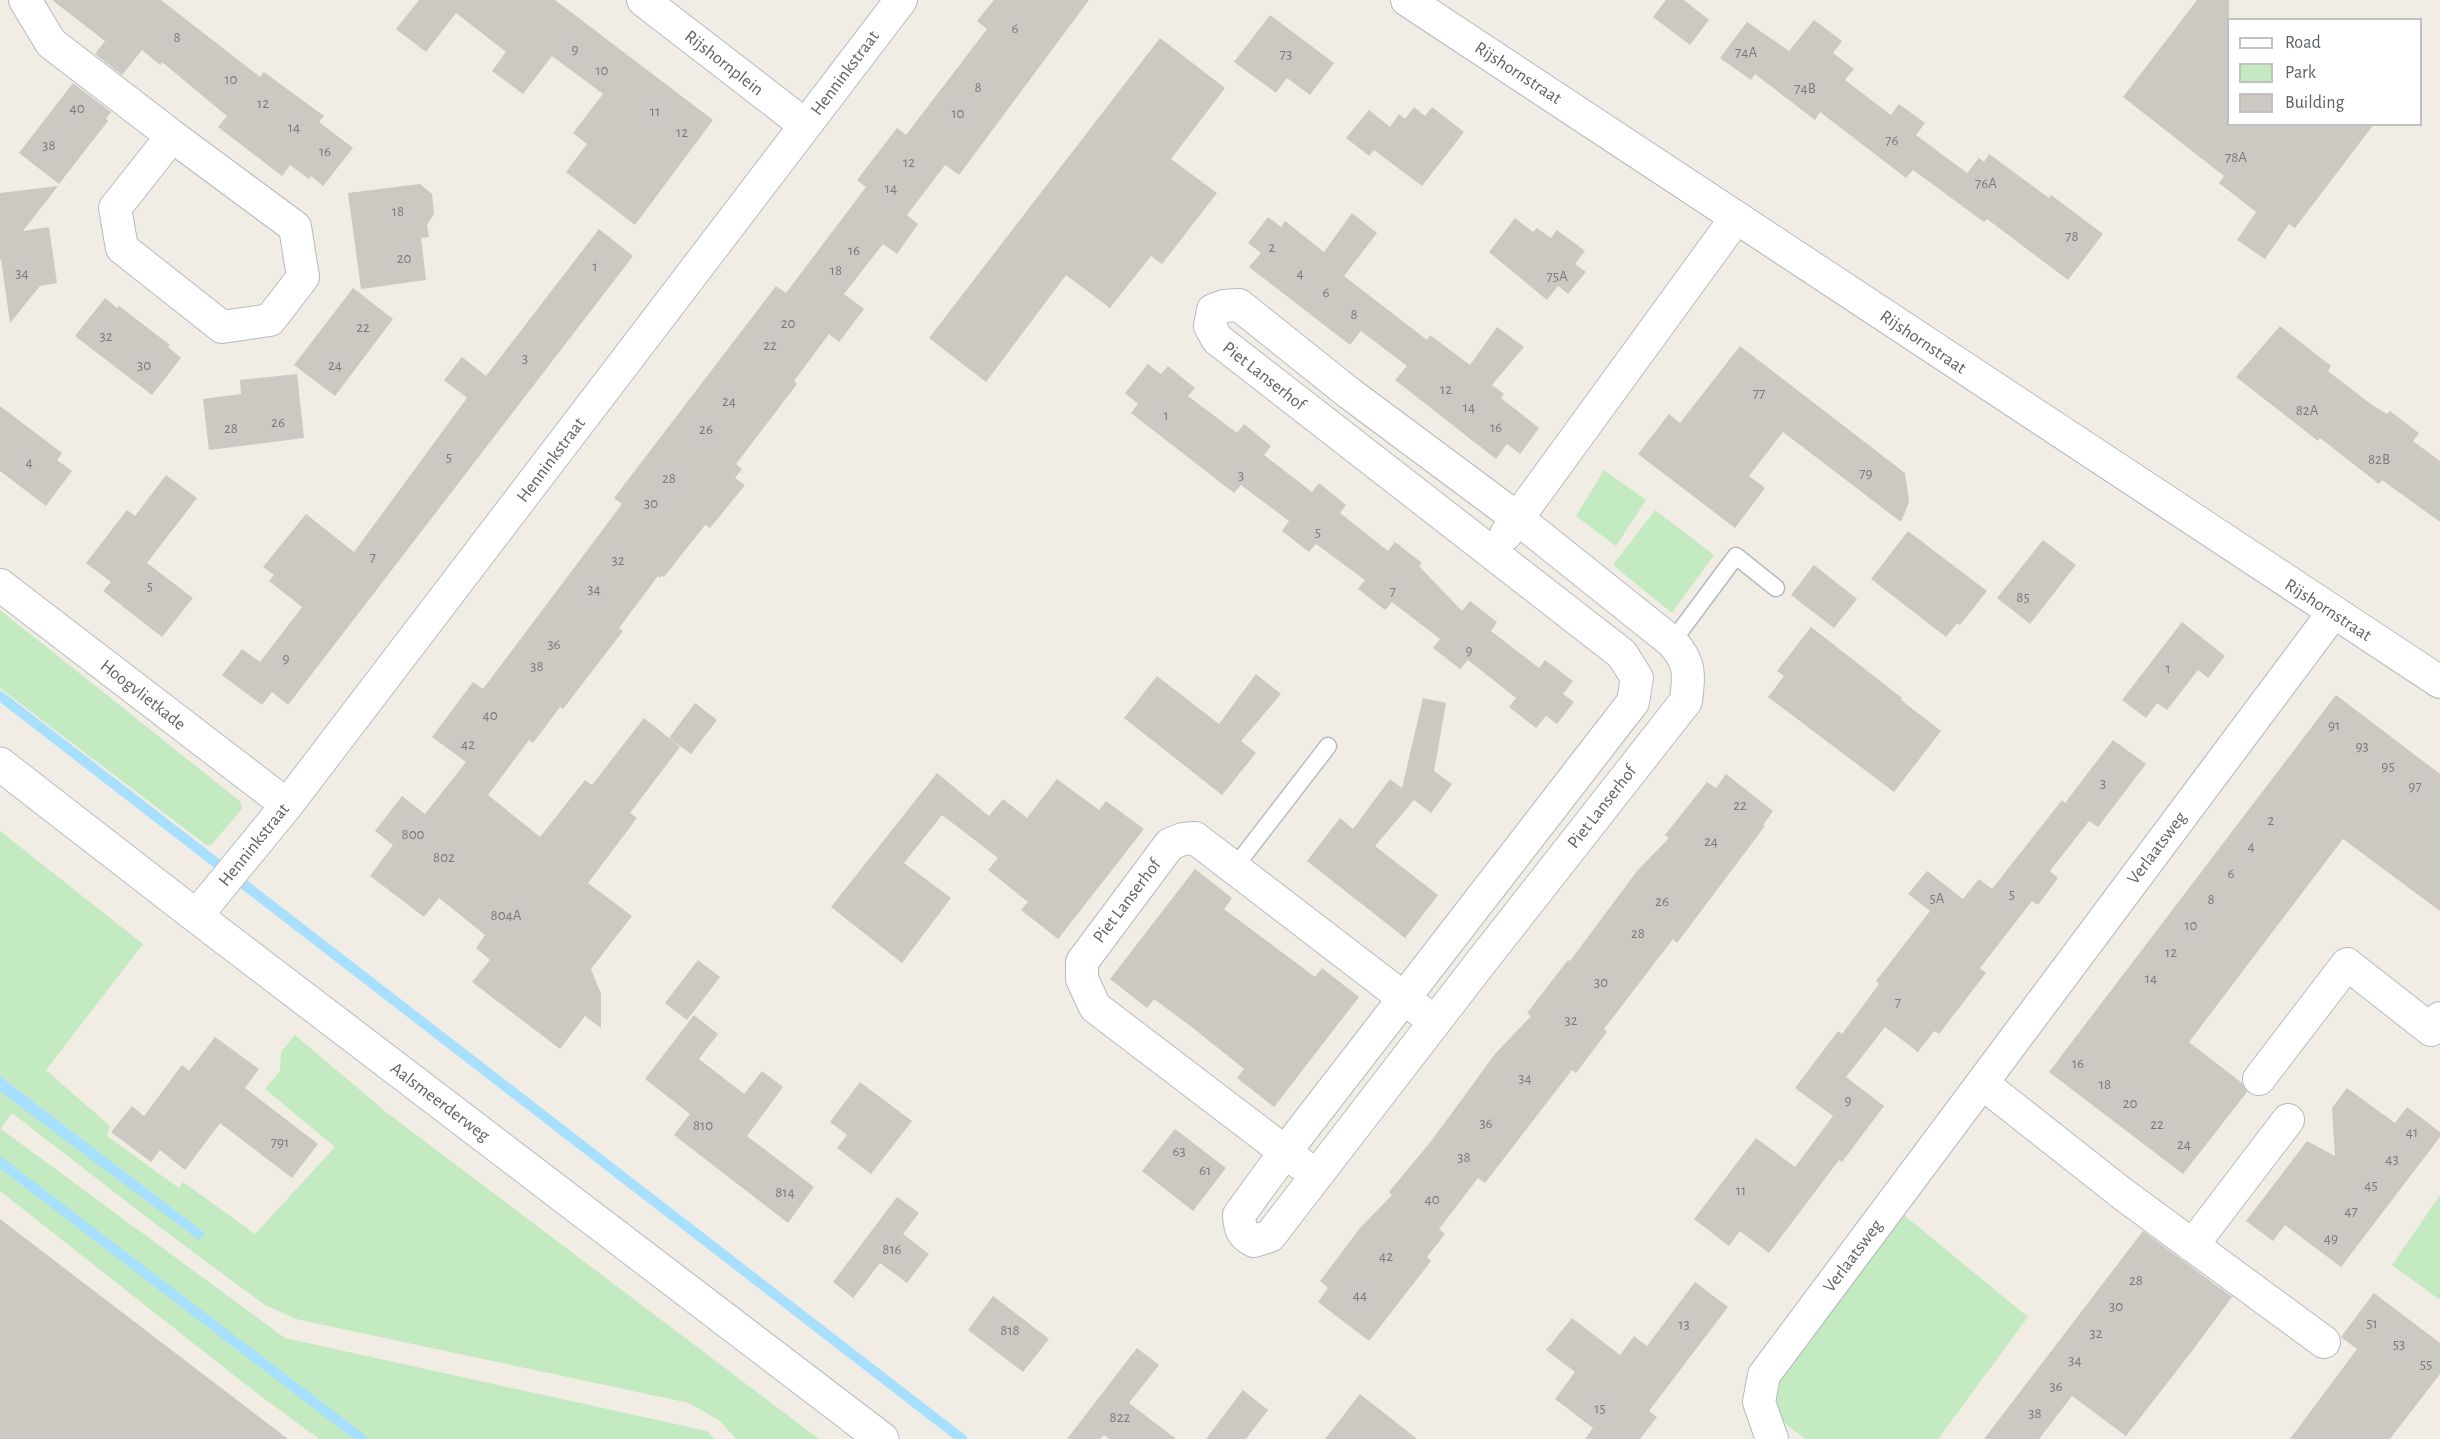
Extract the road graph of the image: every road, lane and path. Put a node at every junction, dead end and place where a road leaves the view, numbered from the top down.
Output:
1 (25, 0) edge
2 (643, 0) edge
3 (901, 0) edge
4 (1407, 0) edge
5 (805, 126) junction
6 (172, 136) junction
7 (1736, 218) junction
8 (1517, 518) junction
9 (1493, 552) junction
10 (0, 585) edge
11 (1776, 588) dead end
12 (2333, 613) junction
13 (1672, 642) junction
14 (1690, 673) junction
15 (1637, 678) junction
16 (2440, 682) edge
17 (1328, 746) dead end
18 (0, 764) edge
19 (287, 805) junction
20 (1234, 868) junction
21 (196, 916) junction
22 (1406, 998) junction
23 (2440, 1018) edge
24 (1435, 1022) junction
25 (2259, 1079) dead end
26 (1982, 1083) junction
27 (2288, 1120) dead end
28 (1285, 1152) junction
29 (1317, 1177) junction
30 (2192, 1246) junction
31 (2324, 1342) dead end
32 (882, 1439) edge
33 (1772, 1439) edge

1 - 6 street
2 - 5 street, Rijshornplein
3 - 5 street, Henninkstraat
4 - 7 street, Rijshornstraat
5 - 19 street, Henninkstraat
6 - 6 street
7 - 8 street
7 - 12 street, Rijshornstraat
8 - 9 street
8 - 9 street, Piet Lanserhof
8 - 13 street, Piet Lanserhof
9 - 15 street, Piet Lanserhof
10 - 19 street, Hoogvlietkade
11 - 13 lane
12 - 16 street, Rijshornstraat
12 - 26 street, Verlaatsweg
13 - 14 street, Piet Lanserhof
14 - 15 street
14 - 24 street, Piet Lanserhof
15 - 22 street, Piet Lanserhof
17 - 20 lane
18 - 21 street, Aalsmeerderweg
19 - 21 street, Henninkstraat
20 - 22 street, Piet Lanserhof
20 - 28 street, Piet Lanserhof
21 - 32 street, Aalsmeerderweg
22 - 24 street, Piet Lanserhof
22 - 28 street, Piet Lanserhof
23 - 25 street
24 - 29 street, Piet Lanserhof
26 - 30 street
26 - 33 street, Verlaatsweg
27 - 30 street
28 - 29 street, Piet Lanserhof
28 - 29 street, Piet Lanserhof
30 - 31 street

